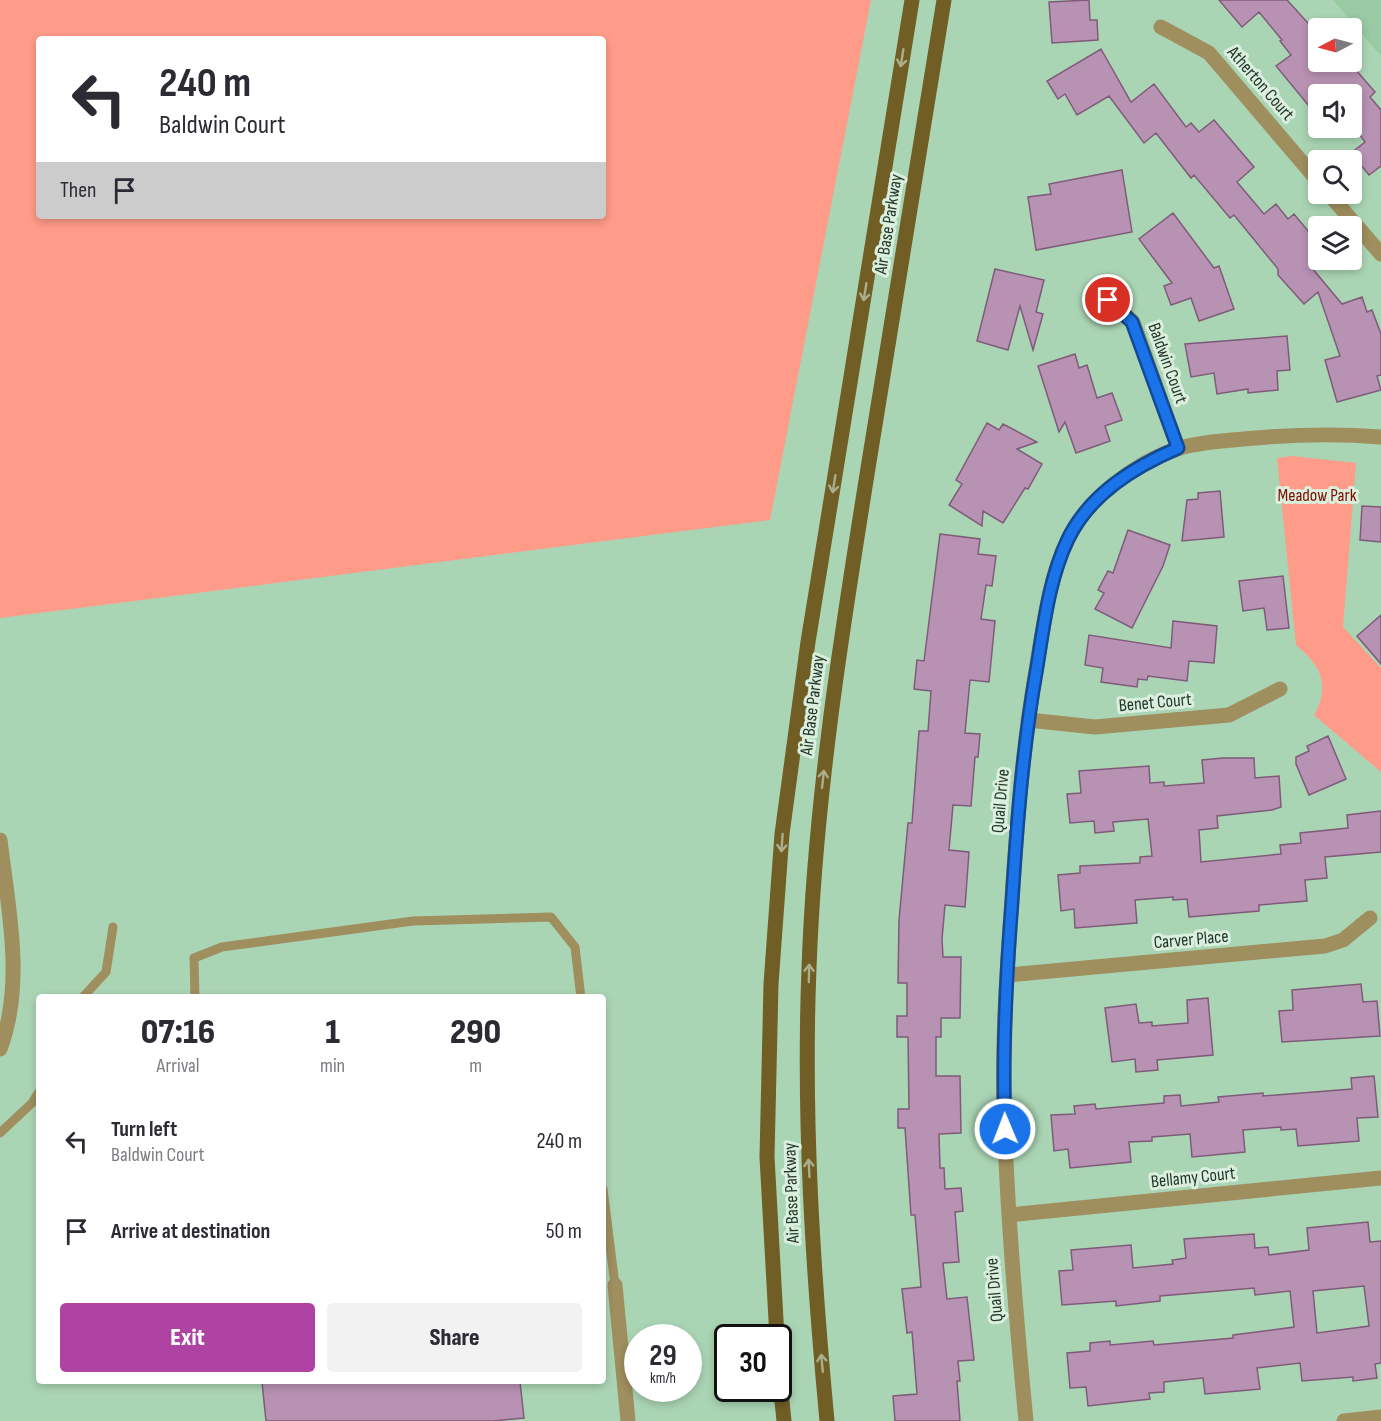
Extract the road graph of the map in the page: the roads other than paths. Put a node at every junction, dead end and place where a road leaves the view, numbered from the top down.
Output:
1 (912, 0) edge
2 (944, 0) edge
3 (1161, 27) dead end
4 (1308, 169) edge
5 (1338, 204) edge
6 (1381, 254) edge
7 (1108, 300) dead end
8 (1381, 437) edge
9 (1178, 448) junction
10 (1281, 689) dead end
11 (1028, 720) junction
12 (0, 846) edge
13 (1370, 918) dead end
14 (113, 927) dead end
15 (1007, 975) junction
16 (86, 994) edge
17 (195, 994) edge
18 (581, 994) edge
19 (0, 1049) edge
20 (36, 1102) edge
21 (0, 1133) edge
22 (1381, 1178) edge
23 (606, 1213) edge
24 (1009, 1215) junction
25 (615, 1285) joint
26 (776, 1324) edge
27 (782, 1402) edge
28 (1381, 1417) edge
29 (628, 1421) edge
30 (784, 1421) edge
31 (827, 1421) edge
32 (1026, 1421) edge
33 (1344, 1421) edge

1 -> 26 main road, Air Base Parkway
31 -> 2 main road, Air Base Parkway
3 - 4 street, Atherton Court
5 - 6 street
7 - 9 street, Baldwin Court
8 - 9 street, Quail Drive
9 - 11 street, Quail Drive
10 - 11 street, Benet Court
11 - 15 street, Quail Drive
12 - 19 street
13 - 15 street, Carver Place
14 - 16 lane
15 - 24 street, Quail Drive
17 - 18 lane
20 - 21 lane
22 - 24 street, Bellamy Court
23 - 25 lane
24 - 32 street, Quail Drive
25 - 29 street
27 - 30 main road
28 - 33 street

